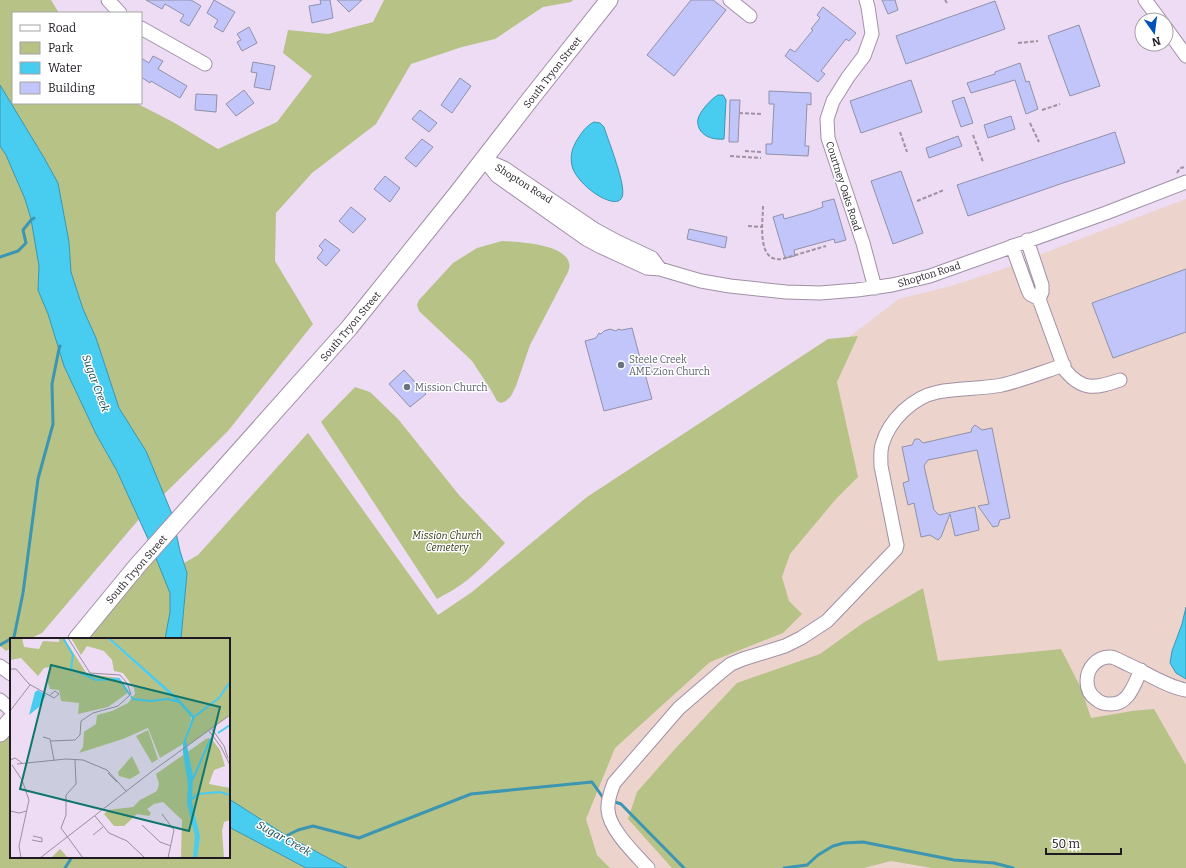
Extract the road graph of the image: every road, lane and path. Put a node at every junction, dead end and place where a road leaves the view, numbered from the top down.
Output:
1 (108, 0) edge
2 (609, 0) edge
3 (730, 0) edge
4 (866, 0) edge
5 (945, 0) edge
6 (1145, 0) edge
7 (946, 3) dead end
8 (119, 12) edge
9 (1154, 12) edge
10 (750, 16) dead end
11 (142, 29) edge
12 (1174, 39) edge
13 (1038, 41) dead end
14 (1018, 43) dead end
15 (1186, 56) edge
16 (205, 64) dead end
17 (1060, 104) dead end
18 (1042, 110) dead end
19 (740, 113) dead end
20 (763, 114) dead end
21 (1030, 123) dead end
22 (900, 132) dead end
23 (973, 135) dead end
24 (1039, 142) dead end
25 (745, 151) dead end
26 (761, 152) dead end
27 (907, 152) dead end
28 (730, 156) dead end
29 (761, 158) dead end
30 (484, 159) junction
31 (982, 162) dead end
32 (1186, 167) edge
33 (1180, 168) dead end
34 (1186, 182) edge
35 (944, 190) dead end
36 (917, 201) dead end
37 (763, 206) dead end
38 (748, 226) dead end
39 (762, 227) junction
40 (1027, 240) junction
41 (826, 246) dead end
42 (1012, 246) junction
43 (875, 288) junction
44 (1039, 299) junction
45 (1064, 365) junction
46 (1120, 380) dead end
47 (78, 638) edge
48 (0, 666) edge
49 (1141, 670) dead end
50 (10, 673) edge
51 (1186, 690) edge
52 (0, 700) edge
53 (10, 709) edge
54 (10, 721) edge
55 (0, 734) edge
56 (648, 868) edge

1 - 8 street
2 - 30 main road, South Tryon Street
3 - 10 street
4 - 43 street, Courtney Oaks Road
5 - 7 path
6 - 9 street
11 - 16 street
12 - 15 street
13 - 14 path
17 - 18 path
19 - 20 path
21 - 24 path
22 - 27 path
23 - 31 path
25 - 26 path
28 - 29 path
30 - 43 street, Shopton Road
30 - 47 main road, South Tryon Street
32 - 33 path
34 - 40 street, Shopton Road
35 - 36 path
37 - 39 path
38 - 39 path
39 - 41 path
40 - 42 street, Shopton Road
40 - 44 street
42 - 43 street, Shopton Road
42 - 44 street
44 - 45 street
45 - 46 street
45 - 56 street
48 - 50 street
49 - 51 street
52 - 53 street
54 - 55 main road

